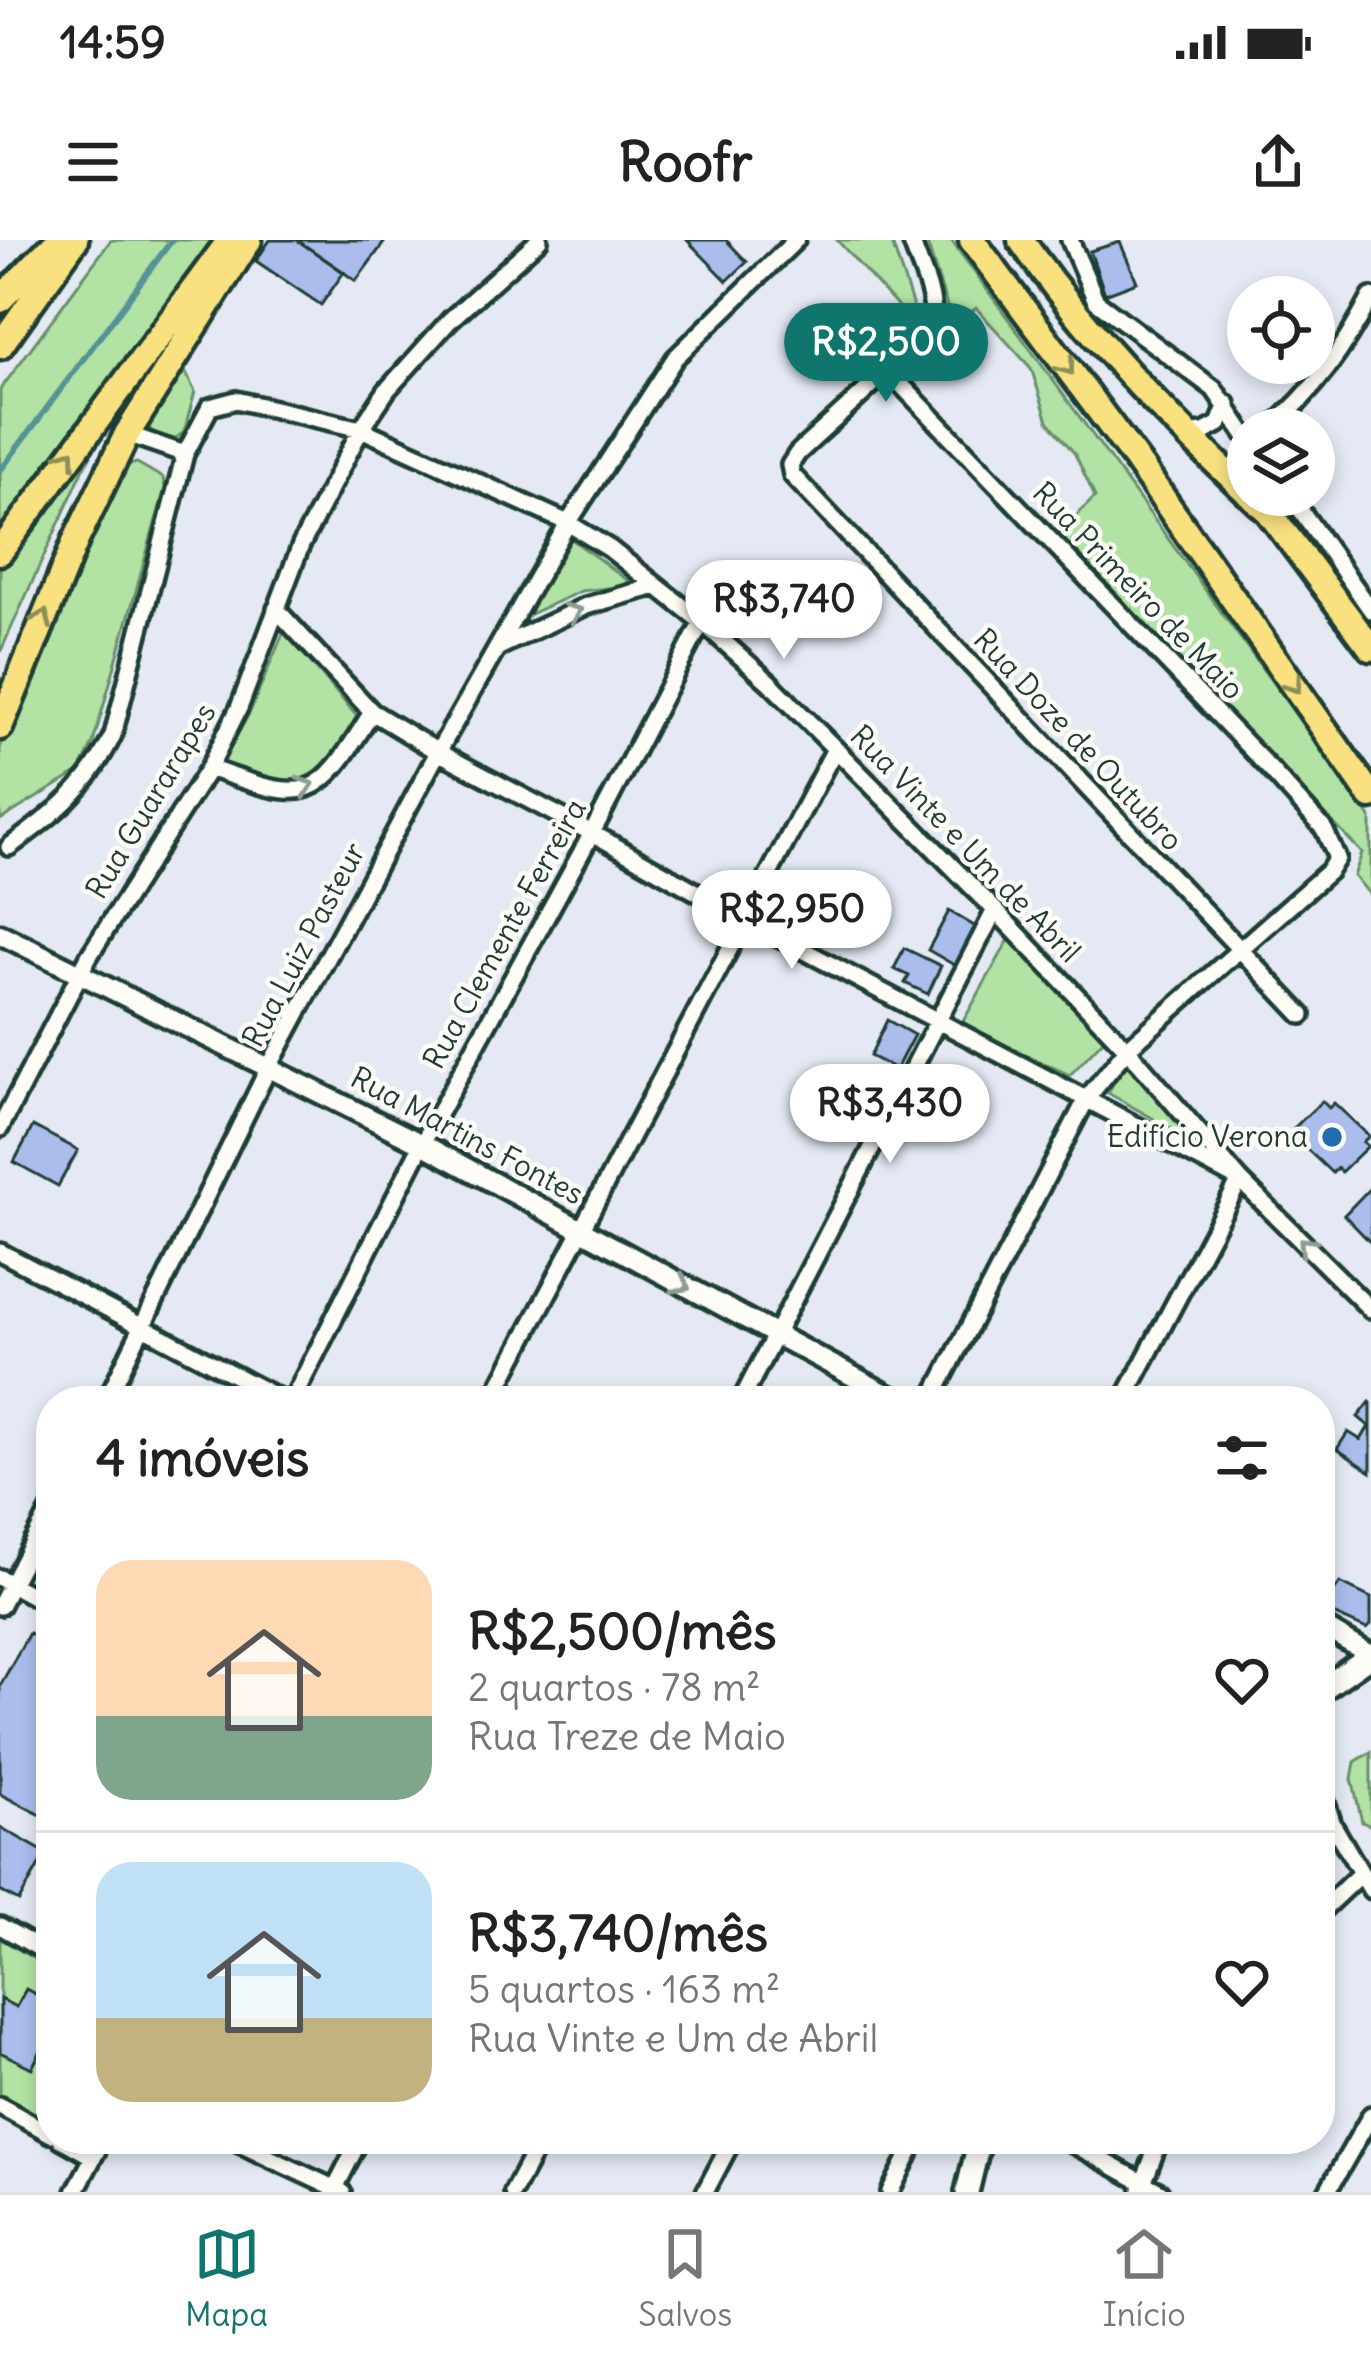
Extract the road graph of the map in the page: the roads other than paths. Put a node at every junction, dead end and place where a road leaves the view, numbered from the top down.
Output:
1 (58, 240) edge
2 (75, 240) edge
3 (230, 240) edge
4 (249, 240) edge
5 (539, 240) edge
6 (796, 240) edge
7 (910, 240) edge
8 (972, 240) edge
9 (1021, 240) edge
10 (1070, 240) edge
11 (1371, 297) edge
12 (0, 300) edge
13 (0, 346) edge
14 (887, 370) junction
15 (1227, 404) junction
16 (1229, 408) edge
17 (1295, 408) edge
18 (361, 429) junction
19 (127, 434) junction
20 (1185, 434) junction
21 (185, 454) junction
22 (1227, 471) edge
23 (1271, 516) edge
24 (1305, 516) edge
25 (568, 523) junction
26 (0, 552) edge
27 (656, 586) junction
28 (276, 609) junction
29 (1371, 610) edge
30 (702, 622) junction
31 (496, 648) junction
32 (1371, 648) edge
33 (373, 712) junction
34 (0, 727) edge
35 (835, 749) junction
36 (438, 752) junction
37 (209, 768) junction
38 (1371, 796) edge
39 (592, 832) junction
40 (9, 848) dead end
41 (994, 910) junction
42 (746, 920) junction
43 (0, 934) edge
44 (1239, 950) junction
45 (81, 973) junction
46 (1302, 1015) dead end
47 (938, 1018) junction
48 (1127, 1049) junction
49 (270, 1065) junction
50 (1087, 1098) junction
51 (0, 1128) edge
52 (422, 1144) junction
53 (1240, 1180) junction
54 (578, 1230) junction
55 (0, 1252) edge
56 (1371, 1310) edge
57 (144, 1328) junction
58 (774, 1335) junction
59 (114, 1386) edge
60 (258, 1386) edge
61 (296, 1386) edge
62 (498, 1386) edge
63 (748, 1386) edge
64 (871, 1386) edge
65 (939, 1386) edge
66 (1131, 1386) edge
67 (36, 1532) edge
68 (6, 1581) edge
69 (36, 1598) edge
70 (0, 1606) edge
71 (1335, 1634) edge
72 (1371, 1655) edge
73 (1335, 1680) edge
74 (1335, 1829) edge
75 (1360, 1875) junction
76 (1371, 1890) edge
77 (1335, 1898) edge
78 (0, 1926) edge
79 (36, 1946) edge
80 (0, 2106) edge
81 (1371, 2115) edge
82 (36, 2126) edge
83 (90, 2154) edge
84 (260, 2154) edge
85 (353, 2154) edge
86 (534, 2154) edge
87 (725, 2154) edge
88 (909, 2154) edge
89 (976, 2154) edge
90 (1088, 2154) edge
91 (1154, 2154) edge
92 (94, 2156) joint
93 (1141, 2187) edge
94 (337, 2191) edge
95 (75, 2192) edge
96 (513, 2192) edge
97 (705, 2192) edge
98 (890, 2192) edge
99 (967, 2192) edge
100 (1160, 2192) edge
101 (1327, 2192) edge

1 - 12 main road
2 - 13 main road
26 -> 3 main road
4 - 19 main road
5 - 18 street, Rua Guararapes
6 - 25 street, Rua Luiz Pasteur
7 - 14 street
8 -> 38 main road
9 - 20 main road
10 - 15 street
11 - 17 street
14 - 44 street, Rua Doze de Outubro
14 - 44 street, Rua Primeiro de Maio
15 - 16 street
15 - 20 street
18 - 21 street, Rua Vinte e Um de Abril
18 - 25 street, Rua Vinte e Um de Abril
18 - 28 street, Rua Guararapes
19 - 21 street
34 -> 19 main road
20 - 22 main road
21 - 40 street
23 - 32 main road
24 - 29 street
25 - 27 street, Rua Vinte e Um de Abril
25 - 31 street, Rua Luiz Pasteur
27 - 30 street, Rua Vinte e Um de Abril
31 -> 27 street
28 - 33 street
28 - 37 street, Rua Guararapes
30 - 35 street, Rua Vinte e Um de Abril
30 - 39 street, Rua Clemente Ferreira
31 - 36 street, Rua Luiz Pasteur
33 - 36 street
37 -> 33 street
35 - 41 street, Rua Vinte e Um de Abril
35 - 42 street
36 - 39 street
36 - 49 street, Rua Luiz Pasteur
37 - 45 street, Rua Guararapes
39 - 42 street
39 - 52 street, Rua Clemente Ferreira
41 - 47 street
41 - 48 street, Rua Vinte e Um de Abril
42 - 47 street
42 - 54 street
43 - 45 street, Rua Martins Fontes
44 - 46 street, Rua Doze de Outubro
44 - 48 street
45 - 49 street, Rua Martins Fontes
45 - 51 street, Rua Guararapes
47 - 50 street
47 - 58 street
48 - 50 street
48 - 53 street, Rua Vinte e Um de Abril
49 - 52 street, Rua Martins Fontes
49 - 57 street, Rua Luiz Pasteur
50 - 53 street
50 - 65 street
52 - 54 street, Rua Martins Fontes
52 - 61 street, Rua Clemente Ferreira
56 -> 53 street, Rua Vinte e Um de Abril
53 - 66 street
54 -> 58 street, Rua Martins Fontes
54 - 62 street
55 - 57 street
57 - 59 street, Rua Luiz Pasteur
57 - 60 street
58 - 63 street
58 - 64 street, Rua Martins Fontes
67 - 68 street
68 - 69 street
68 - 70 street
71 - 72 street
72 - 73 main road
74 - 75 street
75 - 76 street
75 - 77 street
78 - 79 street
80 - 82 street
81 - 101 street
83 - 92 street
84 - 94 street
85 - 94 street
86 - 96 street
87 - 97 street
88 - 98 street
89 - 99 main road
90 - 93 street
91 - 93 street
92 - 95 street
93 - 100 street

